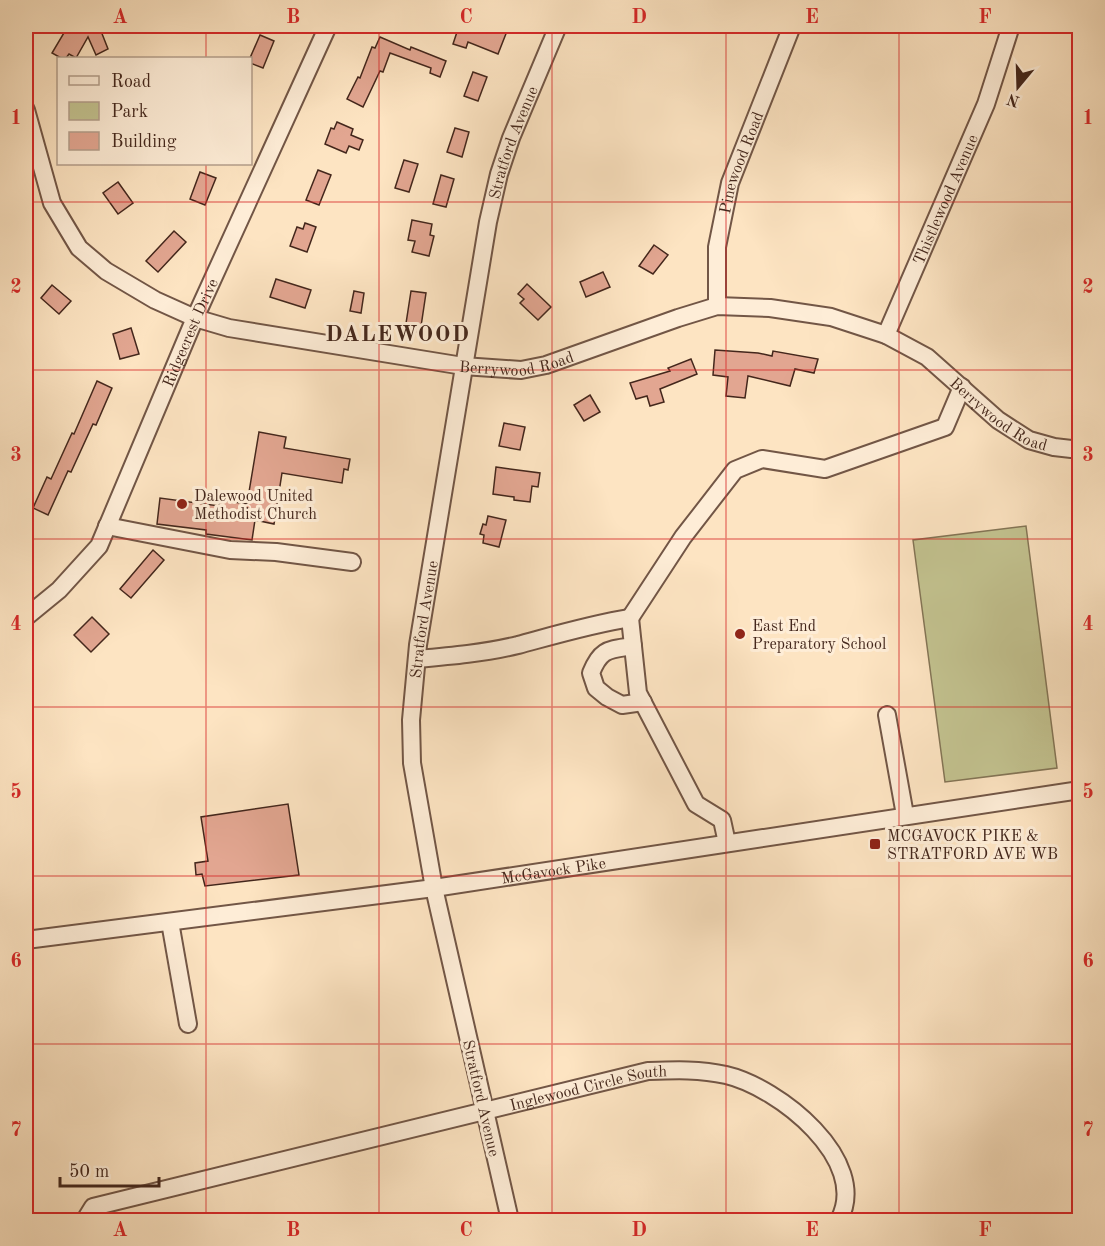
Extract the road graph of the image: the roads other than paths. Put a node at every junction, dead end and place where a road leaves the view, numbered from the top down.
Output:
1 (328, 26) edge
2 (558, 26) edge
3 (792, 26) edge
4 (1011, 26) edge
5 (26, 110) edge
6 (717, 306) junction
7 (195, 318) junction
8 (886, 335) junction
9 (463, 366) junction
10 (962, 387) junction
11 (1080, 450) edge
12 (107, 526) junction
13 (352, 562) dead end
14 (26, 617) edge
15 (630, 618) junction
16 (633, 646) junction
17 (417, 659) junction
18 (643, 702) junction
19 (887, 715) dead end
20 (1080, 790) edge
21 (905, 815) junction
22 (727, 843) junction
23 (434, 888) junction
24 (170, 921) junction
25 (26, 940) edge
26 (188, 1024) dead end
27 (484, 1110) junction
28 (85, 1221) edge
29 (510, 1221) edge
30 (839, 1221) edge

1 - 7 street, Ridgecrest Drive
2 - 9 street, Stratford Avenue
3 - 6 street, Pinewood Road
4 - 8 street, Thistlewood Avenue
5 - 7 street, Berrywood Road
6 - 8 street, Berrywood Road
6 - 9 street, Berrywood Road
7 - 9 street, Berrywood Road
7 - 12 street, Ridgecrest Drive
8 - 10 street, Berrywood Road
9 - 17 street, Stratford Avenue
10 - 11 street, Berrywood Road
10 - 15 street
12 - 13 street
12 - 14 street, Ridgecrest Drive
15 - 16 street
15 - 17 street
16 - 18 street
16 - 18 street
17 - 23 street, Stratford Avenue
18 - 22 street
19 - 21 street
20 - 21 street, McGavock Pike
21 - 22 street, McGavock Pike
22 - 23 street, McGavock Pike
23 - 24 street, McGavock Pike
23 - 27 street, Stratford Avenue
24 - 25 street, McGavock Pike
24 - 26 street
27 - 28 street, Inglewood Circle South
27 - 29 street, Stratford Avenue
27 - 30 street, Inglewood Circle South

